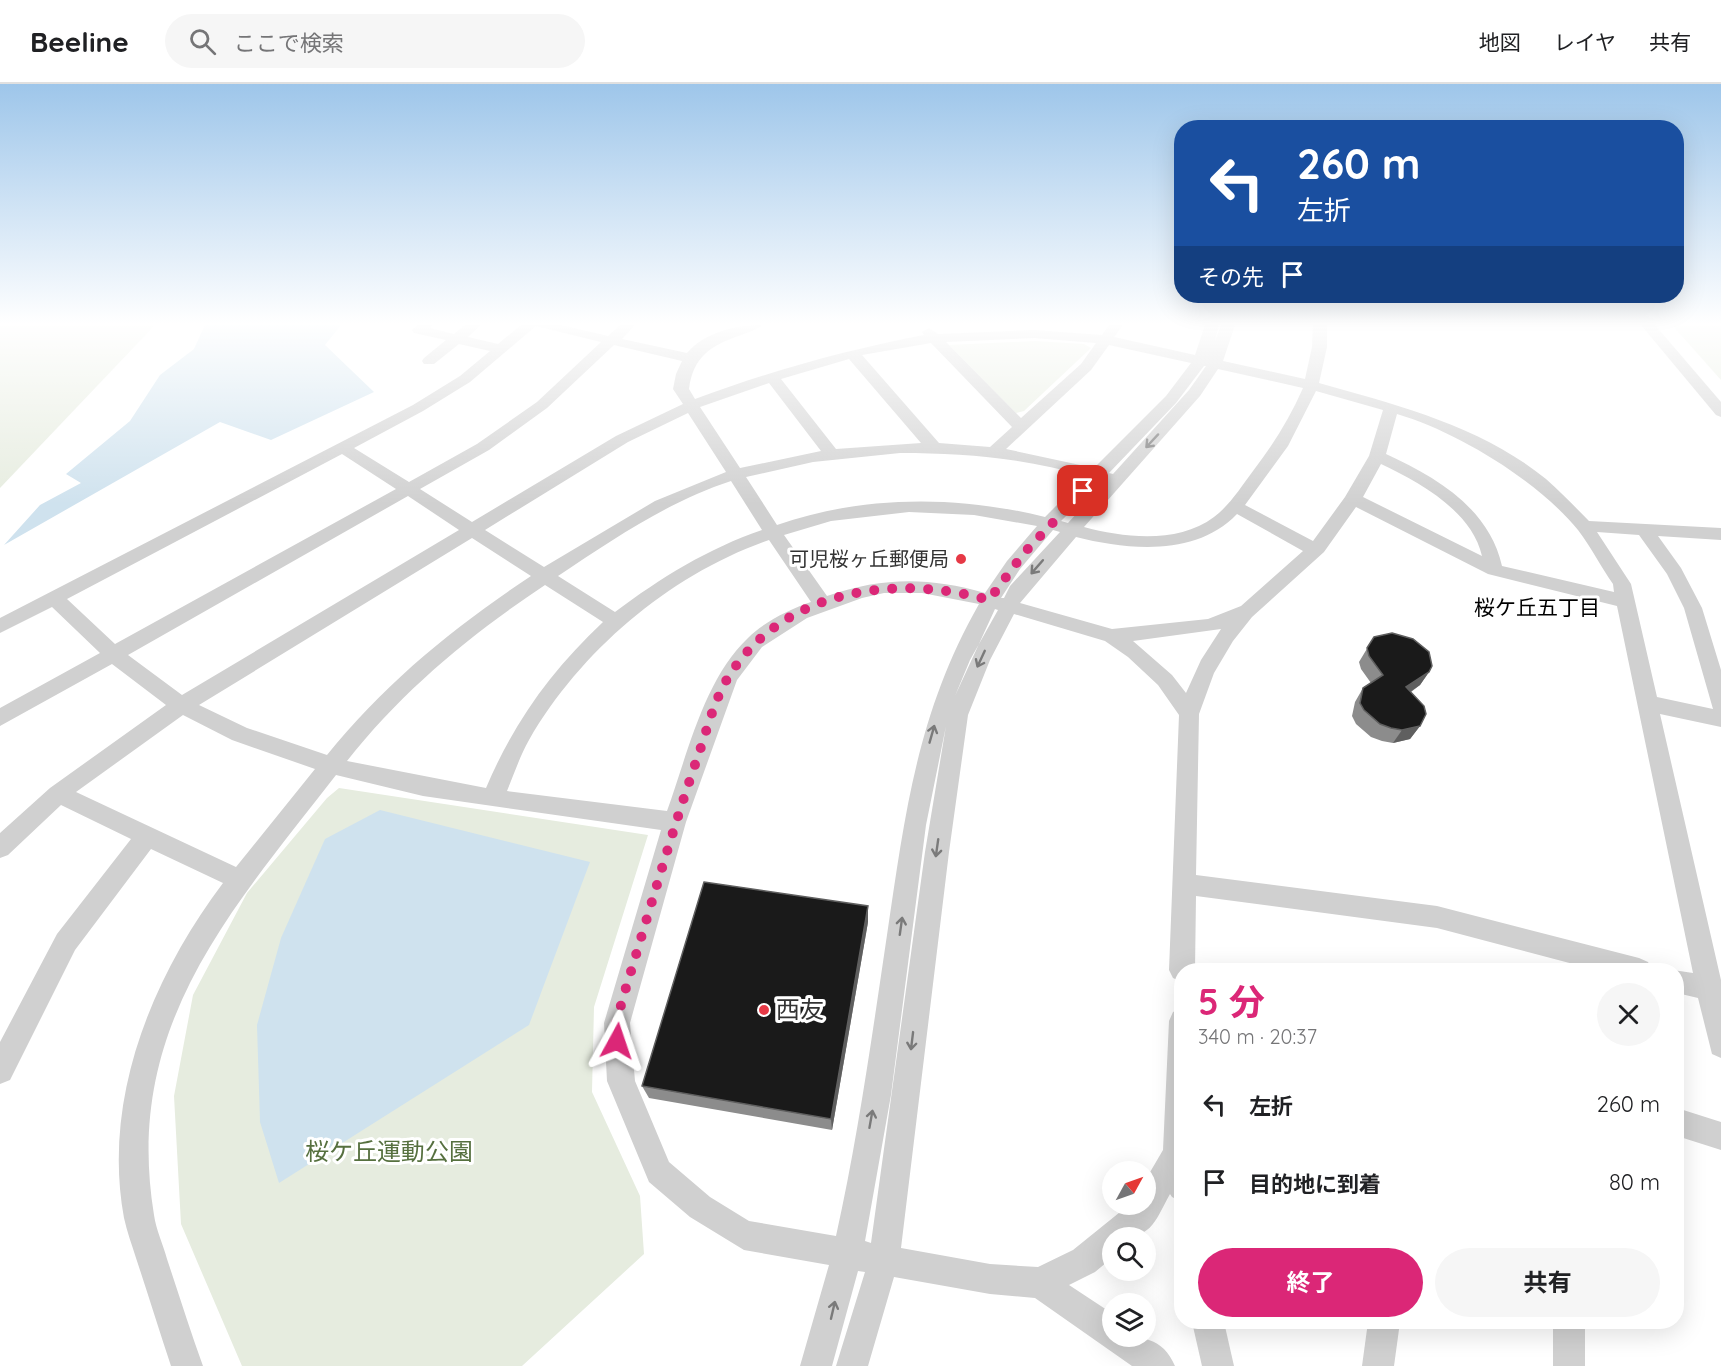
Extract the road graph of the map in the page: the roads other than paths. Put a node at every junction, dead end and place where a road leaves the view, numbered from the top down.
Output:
1 (455, 385) edge
2 (563, 385) edge
3 (681, 385) edge
4 (750, 385) edge
5 (778, 385) edge
6 (879, 385) edge
7 (981, 385) edge
8 (1066, 385) edge
9 (1184, 385) edge
10 (1310, 385) joint
11 (1698, 385) edge
12 (690, 406) junction
13 (1392, 406) junction
14 (1721, 412) edge
15 (1020, 426) junction
16 (933, 447) junction
17 (344, 448) junction
18 (994, 452) junction
19 (831, 453) junction
20 (1377, 456) junction
21 (735, 474) junction
22 (1108, 477) junction
23 (408, 489) junction
24 (1353, 499) junction
25 (1234, 506) junction
26 (1584, 526) junction
27 (1060, 527) junction
28 (1644, 529) junction
29 (472, 530) junction
30 (772, 531) junction
31 (1721, 534) edge
32 (1315, 550) junction
33 (1494, 570) junction
34 (544, 576) junction
35 (54, 598) junction
36 (1626, 602) junction
37 (822, 603) junction
38 (999, 604) junction
39 (1247, 611) junction
40 (615, 621) junction
41 (0, 626) edge
42 (1112, 636) junction
43 (114, 654) junction
44 (1648, 703) junction
45 (182, 705) junction
46 (1721, 705) edge
47 (1189, 714) junction
48 (0, 718) edge
49 (1721, 719) edge
50 (331, 767) junction
51 (58, 794) junction
52 (494, 796) junction
53 (675, 822) junction
54 (147, 836) junction
55 (0, 848) edge
56 (238, 879) junction
57 (1183, 884) junction
58 (1182, 963) edge
59 (1612, 963) edge
60 (1684, 983) edge
61 (1714, 990) edge
62 (1721, 1045) edge
63 (0, 1070) edge
64 (1684, 1124) edge
65 (1721, 1136) edge
66 (1174, 1158) edge
67 (846, 1255) junction
68 (884, 1261) junction
69 (1040, 1282) junction
70 (1102, 1325) edge
71 (1210, 1329) edge
72 (1383, 1329) edge
73 (1569, 1329) edge
74 (1133, 1347) edge
75 (1158, 1365) edge
76 (187, 1366) edge
77 (816, 1366) edge
78 (852, 1366) edge
79 (1218, 1366) edge
80 (1378, 1366) edge
81 (1569, 1366) edge

1 - 17 street
2 - 23 street
3 - 12 street
4 - 12 street
5 - 19 street
6 - 16 street
7 - 15 street
8 - 15 street
9 - 22 street
10 - 13 street
10 - 25 street
11 - 14 street
12 - 21 street
12 - 29 street
13 - 20 street
13 - 26 street
15 - 18 street
16 - 18 street
16 - 19 street
17 - 23 street
17 - 35 street
18 - 22 street
19 - 21 street
20 - 24 street
20 - 33 street
21 - 30 street
21 - 34 street
22 - 27 street
23 - 29 street
23 - 43 street
24 - 32 street
24 - 33 street
25 - 27 street
25 - 32 street
26 - 28 street
26 - 36 street
27 - 30 street
27 - 38 street
28 - 31 street
28 - 46 street
29 - 34 street
29 - 45 street
30 - 37 street
30 - 40 street
32 - 39 street
33 - 36 street
34 - 40 street
34 - 50 street
35 - 41 street
35 - 43 street
36 - 44 street
37 - 38 street
37 - 53 street
38 - 42 street
67 -> 38 street
38 -> 68 street
39 - 42 street
39 - 47 street
40 - 52 street
42 - 47 street
43 - 45 street
43 - 48 street
44 - 49 street
44 - 61 street
45 - 50 street
45 - 51 street
47 - 57 street
50 - 52 street
50 - 56 street
51 - 54 street
51 - 55 street
52 - 53 street
53 - 67 street
54 - 56 street
54 - 63 street
56 - 76 street
57 - 58 street
57 - 59 street
60 - 61 street
61 - 62 street
64 - 65 street
66 - 69 street
67 - 68 street
77 -> 67 street
68 - 69 street
68 - 78 street
69 - 70 street
71 - 79 street
72 - 80 street
73 - 81 street
74 - 75 street

